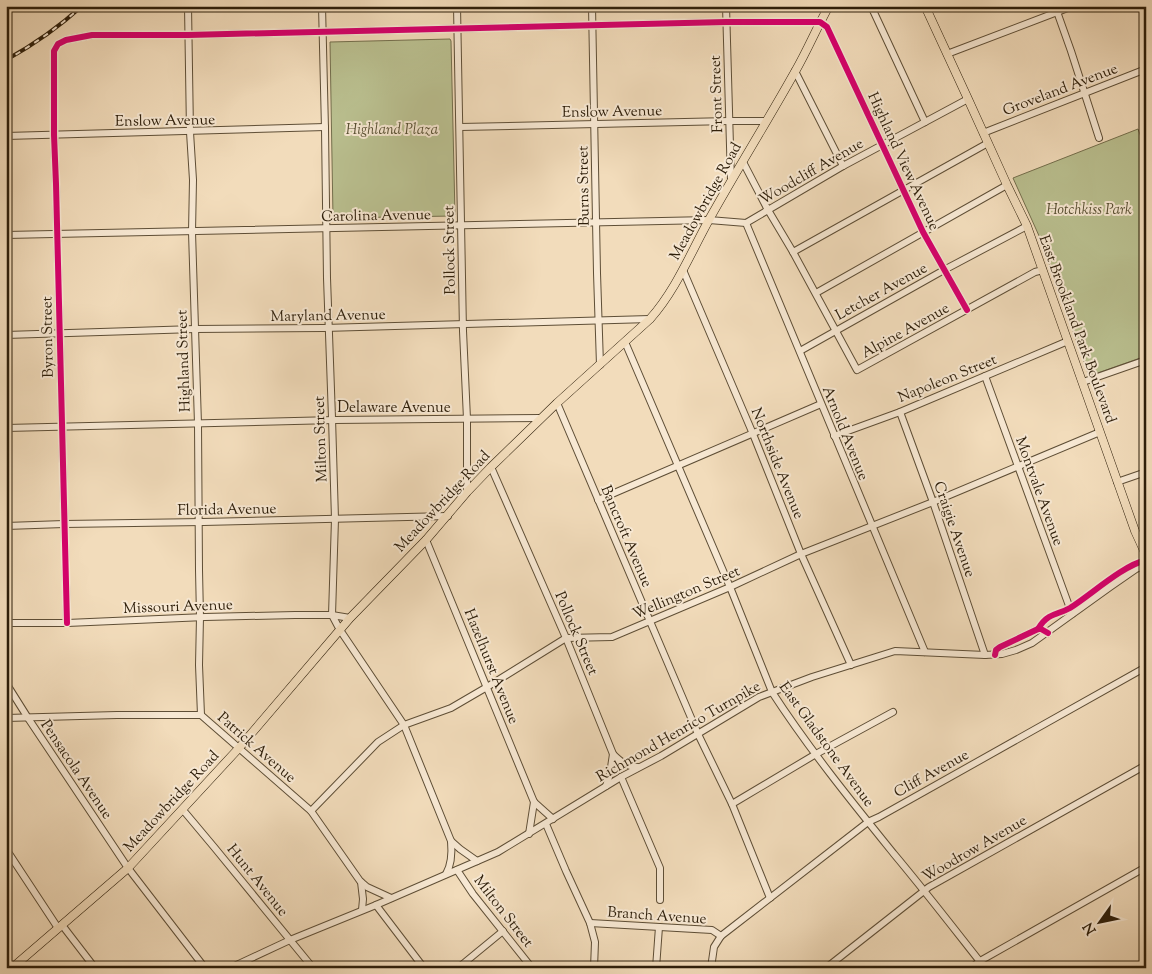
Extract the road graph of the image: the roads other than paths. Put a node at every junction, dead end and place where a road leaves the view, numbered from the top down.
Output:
1 (188, 6) edge
2 (322, 6) edge
3 (457, 6) edge
4 (592, 6) edge
5 (726, 6) edge
6 (829, 6) edge
7 (871, 6) edge
8 (925, 6) edge
9 (1073, 6) edge
10 (1056, 9) edge
11 (726, 22) junction
12 (820, 22) junction
13 (592, 26) junction
14 (457, 29) junction
15 (323, 32) junction
16 (188, 35) junction
17 (947, 54) junction
18 (1146, 69) edge
19 (795, 71) junction
20 (1084, 93) junction
21 (968, 100) junction
22 (729, 121) junction
23 (766, 121) junction
24 (925, 122) junction
25 (595, 124) junction
26 (460, 127) junction
27 (325, 128) junction
28 (190, 132) junction
29 (983, 133) junction
30 (54, 135) junction
31 (6, 136) edge
32 (1099, 138) dead end
33 (988, 143) junction
34 (883, 146) junction
35 (743, 162) junction
36 (843, 166) junction
37 (731, 181) junction
38 (1007, 185) junction
39 (904, 190) junction
40 (768, 210) junction
41 (709, 220) junction
42 (596, 222) junction
43 (746, 223) junction
44 (461, 226) junction
45 (1027, 226) junction
46 (326, 229) junction
47 (192, 232) junction
48 (923, 232) junction
49 (58, 234) junction
50 (6, 235) edge
51 (793, 252) junction
52 (683, 270) junction
53 (944, 270) junction
54 (1043, 270) junction
55 (816, 293) junction
56 (966, 310) junction
57 (650, 319) junction
58 (599, 321) junction
59 (463, 324) junction
60 (328, 328) junction
61 (195, 329) junction
62 (835, 330) junction
63 (6, 334) edge
64 (60, 334) junction
65 (1068, 341) junction
66 (625, 342) junction
67 (800, 351) junction
68 (1146, 360) edge
69 (600, 364) junction
70 (985, 376) junction
71 (1083, 382) junction
72 (557, 404) junction
73 (821, 404) junction
74 (900, 412) junction
75 (542, 418) junction
76 (467, 419) junction
77 (332, 420) junction
78 (198, 424) junction
79 (62, 426) junction
80 (6, 428) edge
81 (1100, 432) junction
82 (753, 434) junction
83 (834, 436) junction
84 (677, 465) junction
85 (1018, 466) junction
86 (491, 467) junction
87 (1146, 472) edge
88 (1117, 482) junction
89 (468, 492) junction
90 (598, 500) junction
91 (933, 502) junction
92 (448, 516) junction
93 (335, 519) junction
94 (198, 522) junction
95 (64, 524) junction
96 (6, 526) edge
97 (871, 526) junction
98 (426, 540) junction
99 (801, 554) junction
100 (1146, 555) edge
101 (1146, 565) edge
102 (730, 587) junction
103 (1072, 614) junction
104 (332, 615) junction
105 (200, 618) junction
106 (350, 618) junction
107 (650, 621) junction
108 (6, 622) edge
109 (67, 623) junction
110 (340, 630) junction
111 (1048, 633) junction
112 (566, 638) junction
113 (924, 652) junction
114 (985, 655) junction
115 (995, 655) junction
116 (851, 665) junction
117 (1146, 667) edge
118 (6, 683) edge
119 (487, 687) junction
120 (772, 692) junction
121 (893, 712) dead end
122 (201, 715) junction
123 (6, 718) edge
124 (28, 718) junction
125 (404, 725) junction
126 (698, 734) junction
127 (239, 748) junction
128 (613, 754) junction
129 (816, 754) junction
130 (1146, 765) edge
131 (638, 767) junction
132 (621, 777) junction
133 (606, 786) junction
134 (534, 802) junction
135 (732, 804) junction
136 (183, 810) junction
137 (311, 811) junction
138 (553, 819) junction
139 (868, 822) junction
140 (546, 824) junction
141 (529, 834) junction
142 (451, 841) junction
143 (6, 849) edge
144 (477, 861) junction
145 (1146, 867) edge
146 (128, 868) junction
147 (457, 870) junction
148 (446, 874) junction
149 (360, 880) junction
150 (924, 891) junction
151 (391, 898) junction
152 (770, 898) junction
153 (660, 900) dead end
154 (376, 905) junction
155 (362, 910) junction
156 (590, 923) junction
157 (60, 927) junction
158 (659, 927) junction
159 (503, 931) junction
160 (721, 936) junction
161 (290, 940) junction
162 (980, 962) junction
163 (593, 966) edge
164 (12, 968) edge
165 (95, 968) edge
166 (205, 968) edge
167 (230, 968) edge
168 (313, 968) edge
169 (424, 968) edge
170 (458, 968) edge
171 (532, 968) edge
172 (656, 968) edge
173 (711, 968) edge
174 (826, 968) edge
175 (971, 968) edge
176 (985, 968) edge

1 - 16 street, Highland Street
2 - 15 street, Milton Street
3 - 14 street, Pollock Street
4 - 13 street, Burns Street
5 - 11 street, Front Street
6 - 12 main road, Meadowbridge Road
7 - 24 street
8 - 17 main road, East Brookland Park Boulevard
9 - 10 street
10 - 17 street
10 - 20 street
11 - 12 street
11 - 13 street
11 - 22 street, Front Street
12 - 19 main road, Meadowbridge Road
12 - 34 street, Highland View Avenue
13 - 14 street
13 - 25 street, Burns Street
14 - 15 street
14 - 26 street, Pollock Street
15 - 16 street
15 - 27 street, Milton Street
16 - 28 street, Highland Street
16 - 30 street, Byron Street
17 - 21 main road, East Brookland Park Boulevard
18 - 20 street, Groveland Avenue
19 - 23 main road, Meadowbridge Road
19 - 36 street
20 - 29 street, Groveland Avenue
20 - 32 street
21 - 24 street, Woodcliff Avenue
21 - 29 main road, East Brookland Park Boulevard
22 - 23 street, Enslow Avenue
22 - 25 street, Enslow Avenue
22 - 37 street, Front Street
23 - 35 main road, Meadowbridge Road
24 - 34 street, Woodcliff Avenue
25 - 26 street, Enslow Avenue
25 - 42 street, Burns Street
26 - 44 street, Pollock Street
27 - 28 street, Enslow Avenue
27 - 46 street, Milton Street
28 - 30 street, Enslow Avenue
28 - 47 street, Highland Street
29 - 33 main road, East Brookland Park Boulevard
30 - 31 street, Enslow Avenue
30 - 49 street, Byron Street
33 - 38 main road, East Brookland Park Boulevard
33 - 39 street
34 - 36 street, Woodcliff Avenue
34 - 39 street, Highland View Avenue
35 - 37 main road, Meadowbridge Road
35 - 40 street
36 - 40 street, Woodcliff Avenue
37 - 41 main road, Meadowbridge Road
38 - 45 main road, East Brookland Park Boulevard
38 - 48 street
39 - 48 street, Highland View Avenue
39 - 51 street
40 - 43 street, Woodcliff Avenue
40 - 51 street
41 - 42 street, Carolina Avenue
41 - 43 street, Carolina Avenue
41 - 52 main road, Meadowbridge Road
42 - 44 street, Carolina Avenue
42 - 58 street, Burns Street
43 - 67 street, Arnold Avenue
44 - 46 street, Carolina Avenue
44 - 59 street, Pollock Street
45 - 53 street, Letcher Avenue
45 - 54 main road, East Brookland Park Boulevard
46 - 47 street, Carolina Avenue
46 - 60 street, Milton Street
47 - 49 street, Carolina Avenue
47 - 61 street, Highland Street
48 - 53 street, Highland View Avenue
48 - 55 street
49 - 50 street, Carolina Avenue
49 - 64 street, Byron Street
51 - 55 street
52 - 57 main road, Meadowbridge Road
52 - 82 street, Northside Avenue
53 - 56 street, Highland View Avenue
53 - 62 street, Letcher Avenue
54 - 56 street, Alpine Avenue
54 - 65 main road, East Brookland Park Boulevard
55 - 62 street
56 - 62 street, Alpine Avenue
57 - 58 street, Maryland Avenue
57 - 66 main road, Meadowbridge Road
58 - 59 street, Maryland Avenue
58 - 69 street, Burns Street
59 - 60 street, Maryland Avenue
59 - 76 street, Pollock Street
60 - 61 street, Maryland Avenue
60 - 77 street, Milton Street
61 - 64 street, Maryland Avenue
61 - 78 street, Highland Street
62 - 67 street, Letcher Avenue
63 - 64 street, Maryland Avenue
64 - 79 street, Byron Street
65 - 70 street, Napoleon Street
65 - 71 main road, East Brookland Park Boulevard
66 - 69 main road, Meadowbridge Road
66 - 84 street, East Gladstone Avenue
67 - 73 street, Arnold Avenue
68 - 71 street
69 - 72 main road, Meadowbridge Road
70 - 74 street, Napoleon Street
70 - 85 street, Montvale Avenue
71 - 81 main road, East Brookland Park Boulevard
72 - 75 main road, Meadowbridge Road
72 - 90 street, Bancroft Avenue
73 - 82 street
73 - 83 street, Arnold Avenue
74 - 83 street, Napoleon Street
74 - 91 street, Craigie Avenue
75 - 76 street, Delaware Avenue
75 - 86 main road, Meadowbridge Road
76 - 77 street, Delaware Avenue
76 - 89 street, Pollock Street
77 - 78 street, Delaware Avenue
77 - 93 street, Milton Street
78 - 79 street, Delaware Avenue
78 - 94 street, Highland Street
79 - 80 street, Delaware Avenue
79 - 95 street, Byron Street
81 - 85 street, Wellington Street
81 - 88 main road, East Brookland Park Boulevard
82 - 84 street
82 - 99 street, Northside Avenue
83 - 97 street, Arnold Avenue
84 - 90 street
84 - 102 street, East Gladstone Avenue
85 - 91 street, Wellington Street
85 - 103 street, Montvale Avenue
86 - 89 main road, Meadowbridge Road
86 - 112 street, Pollock Street
87 - 88 street
88 - 100 main road, East Brookland Park Boulevard
89 - 92 main road, Meadowbridge Road
90 - 107 street, Bancroft Avenue
91 - 97 street, Wellington Street
91 - 114 street, Craigie Avenue
92 - 93 street, Florida Avenue
92 - 98 main road, Meadowbridge Road
93 - 94 street, Florida Avenue
93 - 104 street, Milton Street
94 - 95 street, Florida Avenue
94 - 105 street, Highland Street
95 - 96 street, Florida Avenue
95 - 109 street, Byron Street
97 - 99 street, Wellington Street
97 - 113 street, Arnold Avenue
98 - 106 main road, Meadowbridge Road
98 - 119 street, Hazelhurst Avenue
99 - 102 street, Wellington Street
99 - 116 street, Northside Avenue
101 - 103 street, Richmond Henrico Turnpike
102 - 107 street, Wellington Street
102 - 120 street, East Gladstone Avenue
103 - 111 street, Richmond Henrico Turnpike
104 - 105 street, Missouri Avenue
104 - 106 street, Missouri Avenue
104 - 110 street, Milton Street
105 - 109 street, Missouri Avenue
105 - 122 street, Highland Street
106 - 110 main road, Meadowbridge Road
107 - 112 street, Wellington Street
107 - 126 street, Bancroft Avenue
108 - 109 street, Missouri Avenue
110 - 125 street, Milton Street
110 - 127 main road, Meadowbridge Road
111 - 115 street, Richmond Henrico Turnpike
111 - 115 street
112 - 119 street
112 - 128 street, Pollock Street
113 - 114 street, Richmond Henrico Turnpike
113 - 116 street, Richmond Henrico Turnpike
114 - 115 street, Richmond Henrico Turnpike
116 - 120 street, Richmond Henrico Turnpike
117 - 139 street, Cliff Avenue
118 - 124 street, Pensacola Avenue
119 - 125 street
119 - 134 street, Hazelhurst Avenue
120 - 126 street, Richmond Henrico Turnpike
120 - 129 street, East Gladstone Avenue
121 - 129 street
122 - 124 street, Patrick Avenue
122 - 127 street, Patrick Avenue
123 - 124 street, Patrick Avenue
124 - 146 street, Pensacola Avenue
125 - 137 street
125 - 142 street, Milton Street
126 - 131 street, Richmond Henrico Turnpike
126 - 135 street, Bancroft Avenue
127 - 136 main road, Meadowbridge Road
127 - 137 street, Patrick Avenue
128 - 131 street
128 - 133 street
129 - 135 street
129 - 139 street, East Gladstone Avenue
130 - 150 street, Woodrow Avenue
131 - 132 street, Richmond Henrico Turnpike
132 - 133 street, Richmond Henrico Turnpike
132 - 153 street
133 - 138 street, Richmond Henrico Turnpike
134 - 138 street, Hazelhurst Avenue
134 - 141 street
135 - 152 street, Bancroft Avenue
136 - 146 main road, Meadowbridge Road
136 - 161 street, Hunt Avenue
137 - 149 street, Patrick Avenue
138 - 140 street, Richmond Henrico Turnpike
139 - 150 street, East Gladstone Avenue
139 - 152 street, Cliff Avenue
140 - 141 street, Richmond Henrico Turnpike
140 - 156 street
141 - 144 street, Richmond Henrico Turnpike
142 - 144 street, Milton Street
142 - 148 street, Milton Street
143 - 157 street
144 - 147 street, Richmond Henrico Turnpike
145 - 162 street
146 - 157 main road, Meadowbridge Road
146 - 166 street, Pensacola Avenue
147 - 148 street, Richmond Henrico Turnpike
147 - 159 street, Milton Street
148 - 151 street, Richmond Henrico Turnpike
149 - 151 street, Patrick Avenue
149 - 155 street, Patrick Avenue
150 - 162 street, East Gladstone Avenue
150 - 174 street, Woodrow Avenue
151 - 154 street, Richmond Henrico Turnpike
152 - 160 street, Cliff Avenue
154 - 155 street, Richmond Henrico Turnpike
154 - 169 street
155 - 161 street, Richmond Henrico Turnpike
156 - 158 street, Branch Avenue
156 - 163 street
157 - 164 main road, Meadowbridge Road
157 - 165 street
158 - 160 street, Branch Avenue
158 - 172 street
159 - 170 street
159 - 171 street, Milton Street
160 - 173 street
161 - 167 street, Richmond Henrico Turnpike
161 - 168 street, Hunt Avenue
162 - 175 street
162 - 176 street, East Gladstone Avenue

